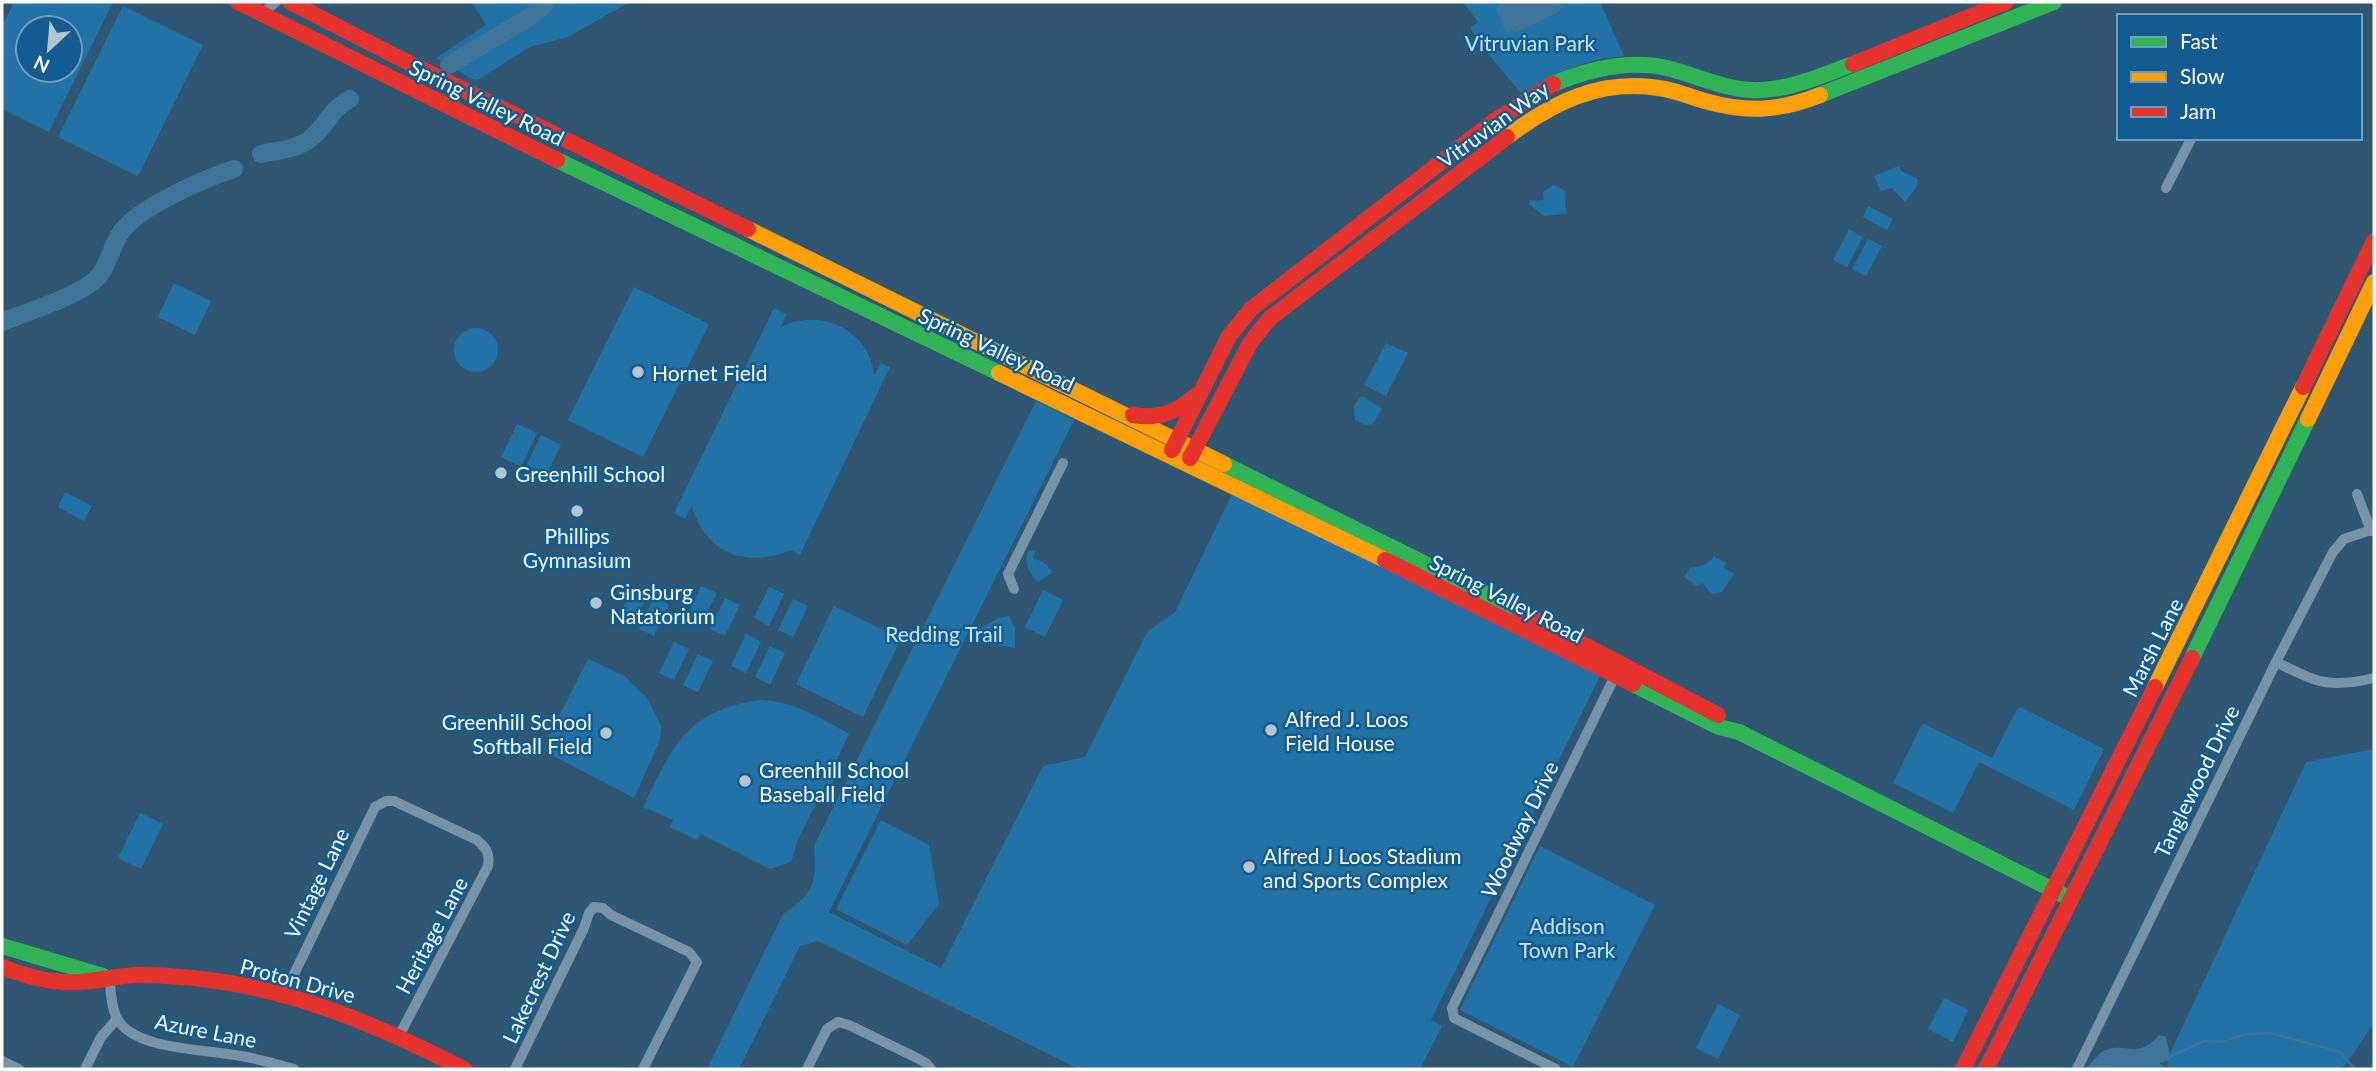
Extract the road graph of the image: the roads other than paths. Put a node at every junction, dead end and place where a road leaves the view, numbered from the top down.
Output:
1 (238, 2) edge
2 (276, 2) edge
3 (290, 2) edge
4 (2006, 2) edge
5 (2054, 2) edge
6 (263, 8) edge
7 (1545, 87) junction
8 (1554, 103) junction
9 (2190, 140) edge
10 (2166, 188) dead end
11 (1384, 206) junction
12 (1396, 222) junction
13 (2374, 241) edge
14 (1291, 276) junction
15 (2374, 282) edge
16 (2348, 296) junction
17 (2364, 304) junction
18 (1269, 319) junction
19 (1029, 367) junction
20 (1022, 383) junction
21 (1201, 390) junction
22 (1117, 412) junction
23 (2284, 428) junction
24 (2301, 438) junction
25 (1173, 449) junction
26 (1191, 457) junction
27 (1063, 463) dead end
28 (2357, 494) dead end
29 (2372, 530) edge
30 (1014, 589) dead end
31 (2276, 662) junction
32 (1619, 669) junction
33 (2160, 677) junction
34 (2374, 678) edge
35 (2178, 686) junction
36 (394, 801) joint
37 (2053, 890) junction
38 (2071, 899) junction
39 (2, 946) edge
40 (2, 967) edge
41 (109, 977) junction
42 (284, 995) junction
43 (117, 1019) junction
44 (399, 1036) junction
45 (2, 1061) edge
46 (1970, 1067) edge
47 (19, 1069) edge
48 (85, 1069) edge
49 (294, 1069) edge
50 (464, 1069) edge
51 (515, 1069) edge
52 (643, 1069) edge
53 (807, 1069) edge
54 (931, 1069) edge
55 (1556, 1069) edge
56 (1986, 1069) edge
57 (2077, 1069) edge

1 - 6 main road, Spring Valley Road
2 - 6 street
3 - 19 main road, Spring Valley Road
4 - 7 main road, Vitruvian Way
5 - 8 main road, Vitruvian Way
6 - 20 main road, Spring Valley Road
7 - 8 main road
7 - 11 main road, Vitruvian Way
8 - 12 main road, Vitruvian Way
9 - 10 street
11 - 12 main road
11 - 14 main road, Vitruvian Way
12 - 18 main road, Vitruvian Way
13 - 16 main road, Marsh Lane
14 - 18 main road
14 - 21 main road, Vitruvian Way
15 - 17 main road, Marsh Lane
16 - 17 main road
16 - 23 main road, Marsh Lane
17 - 24 main road, Marsh Lane
18 - 26 main road, Vitruvian Way
19 - 20 main road
19 - 22 main road, Spring Valley Road
20 - 25 main road, Spring Valley Road
21 - 22 main road
21 - 25 main road, Vitruvian Way
22 - 25 main road, Spring Valley Road
23 - 24 main road
23 - 33 main road, Marsh Lane
24 - 35 main road, Marsh Lane
25 - 26 main road, Spring Valley Road
26 - 32 main road, Spring Valley Road
27 - 30 street
28 - 29 street, Tanglewood Drive
29 - 31 street, Tanglewood Drive
31 - 34 street
31 - 57 street, Tanglewood Drive
32 - 37 main road, Spring Valley Road
32 - 55 street, Woodway Drive
33 - 35 main road
33 - 37 main road, Marsh Lane
35 - 38 main road, Marsh Lane
36 - 42 street, Vintage Lane
36 - 44 street, Heritage Lane
37 - 38 main road, Spring Valley Road
37 - 46 main road, Marsh Lane
38 - 56 main road, Marsh Lane
39 - 41 main road, Proton Drive
40 - 41 main road, Proton Drive
41 - 42 main road, Proton Drive
41 - 43 street
42 - 44 main road, Proton Drive
43 - 48 street
43 - 49 street, Azure Lane
44 - 50 main road, Proton Drive
45 - 47 street
51 - 52 street, Lakecrest Drive
53 - 54 street

